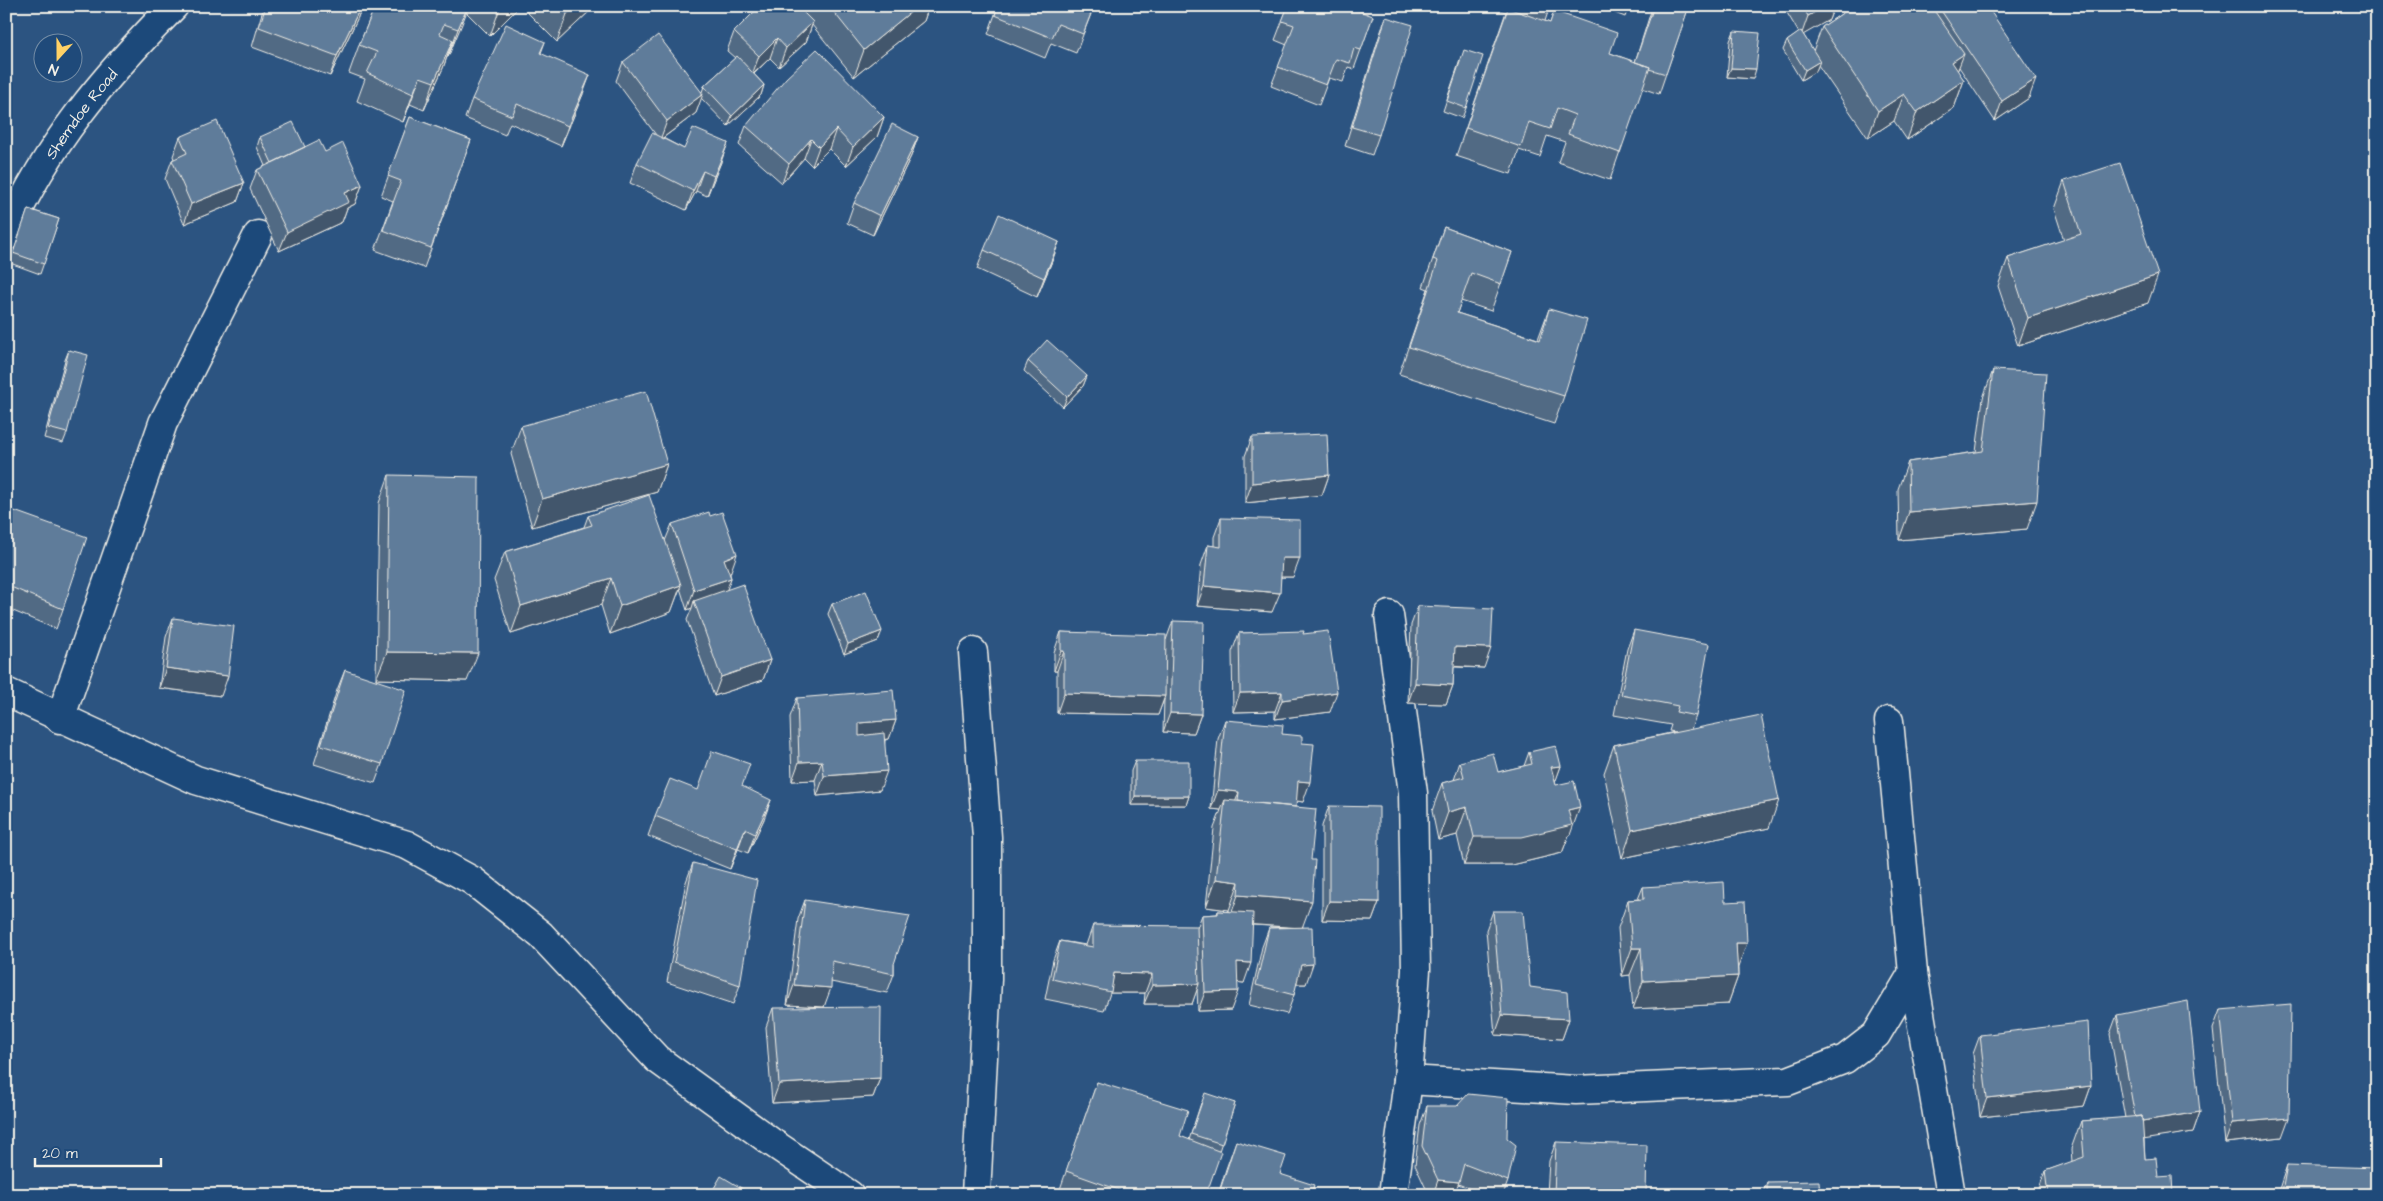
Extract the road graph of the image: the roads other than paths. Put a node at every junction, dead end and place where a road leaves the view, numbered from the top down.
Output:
1 (174, 6) edge
2 (258, 235) dead end
3 (6, 236) edge
4 (1389, 616) dead end
5 (973, 652) dead end
6 (6, 692) edge
7 (60, 719) junction
8 (1889, 721) dead end
9 (1914, 973) junction
10 (1408, 1080) junction
11 (850, 1195) edge
12 (976, 1195) edge
13 (1394, 1195) edge
14 (1951, 1195) edge

1 - 3 street, Shemdoe Road
2 - 7 street
4 - 10 street
5 - 12 street
6 - 7 street
7 - 11 street
8 - 9 street
9 - 10 street
9 - 14 street
10 - 13 street

